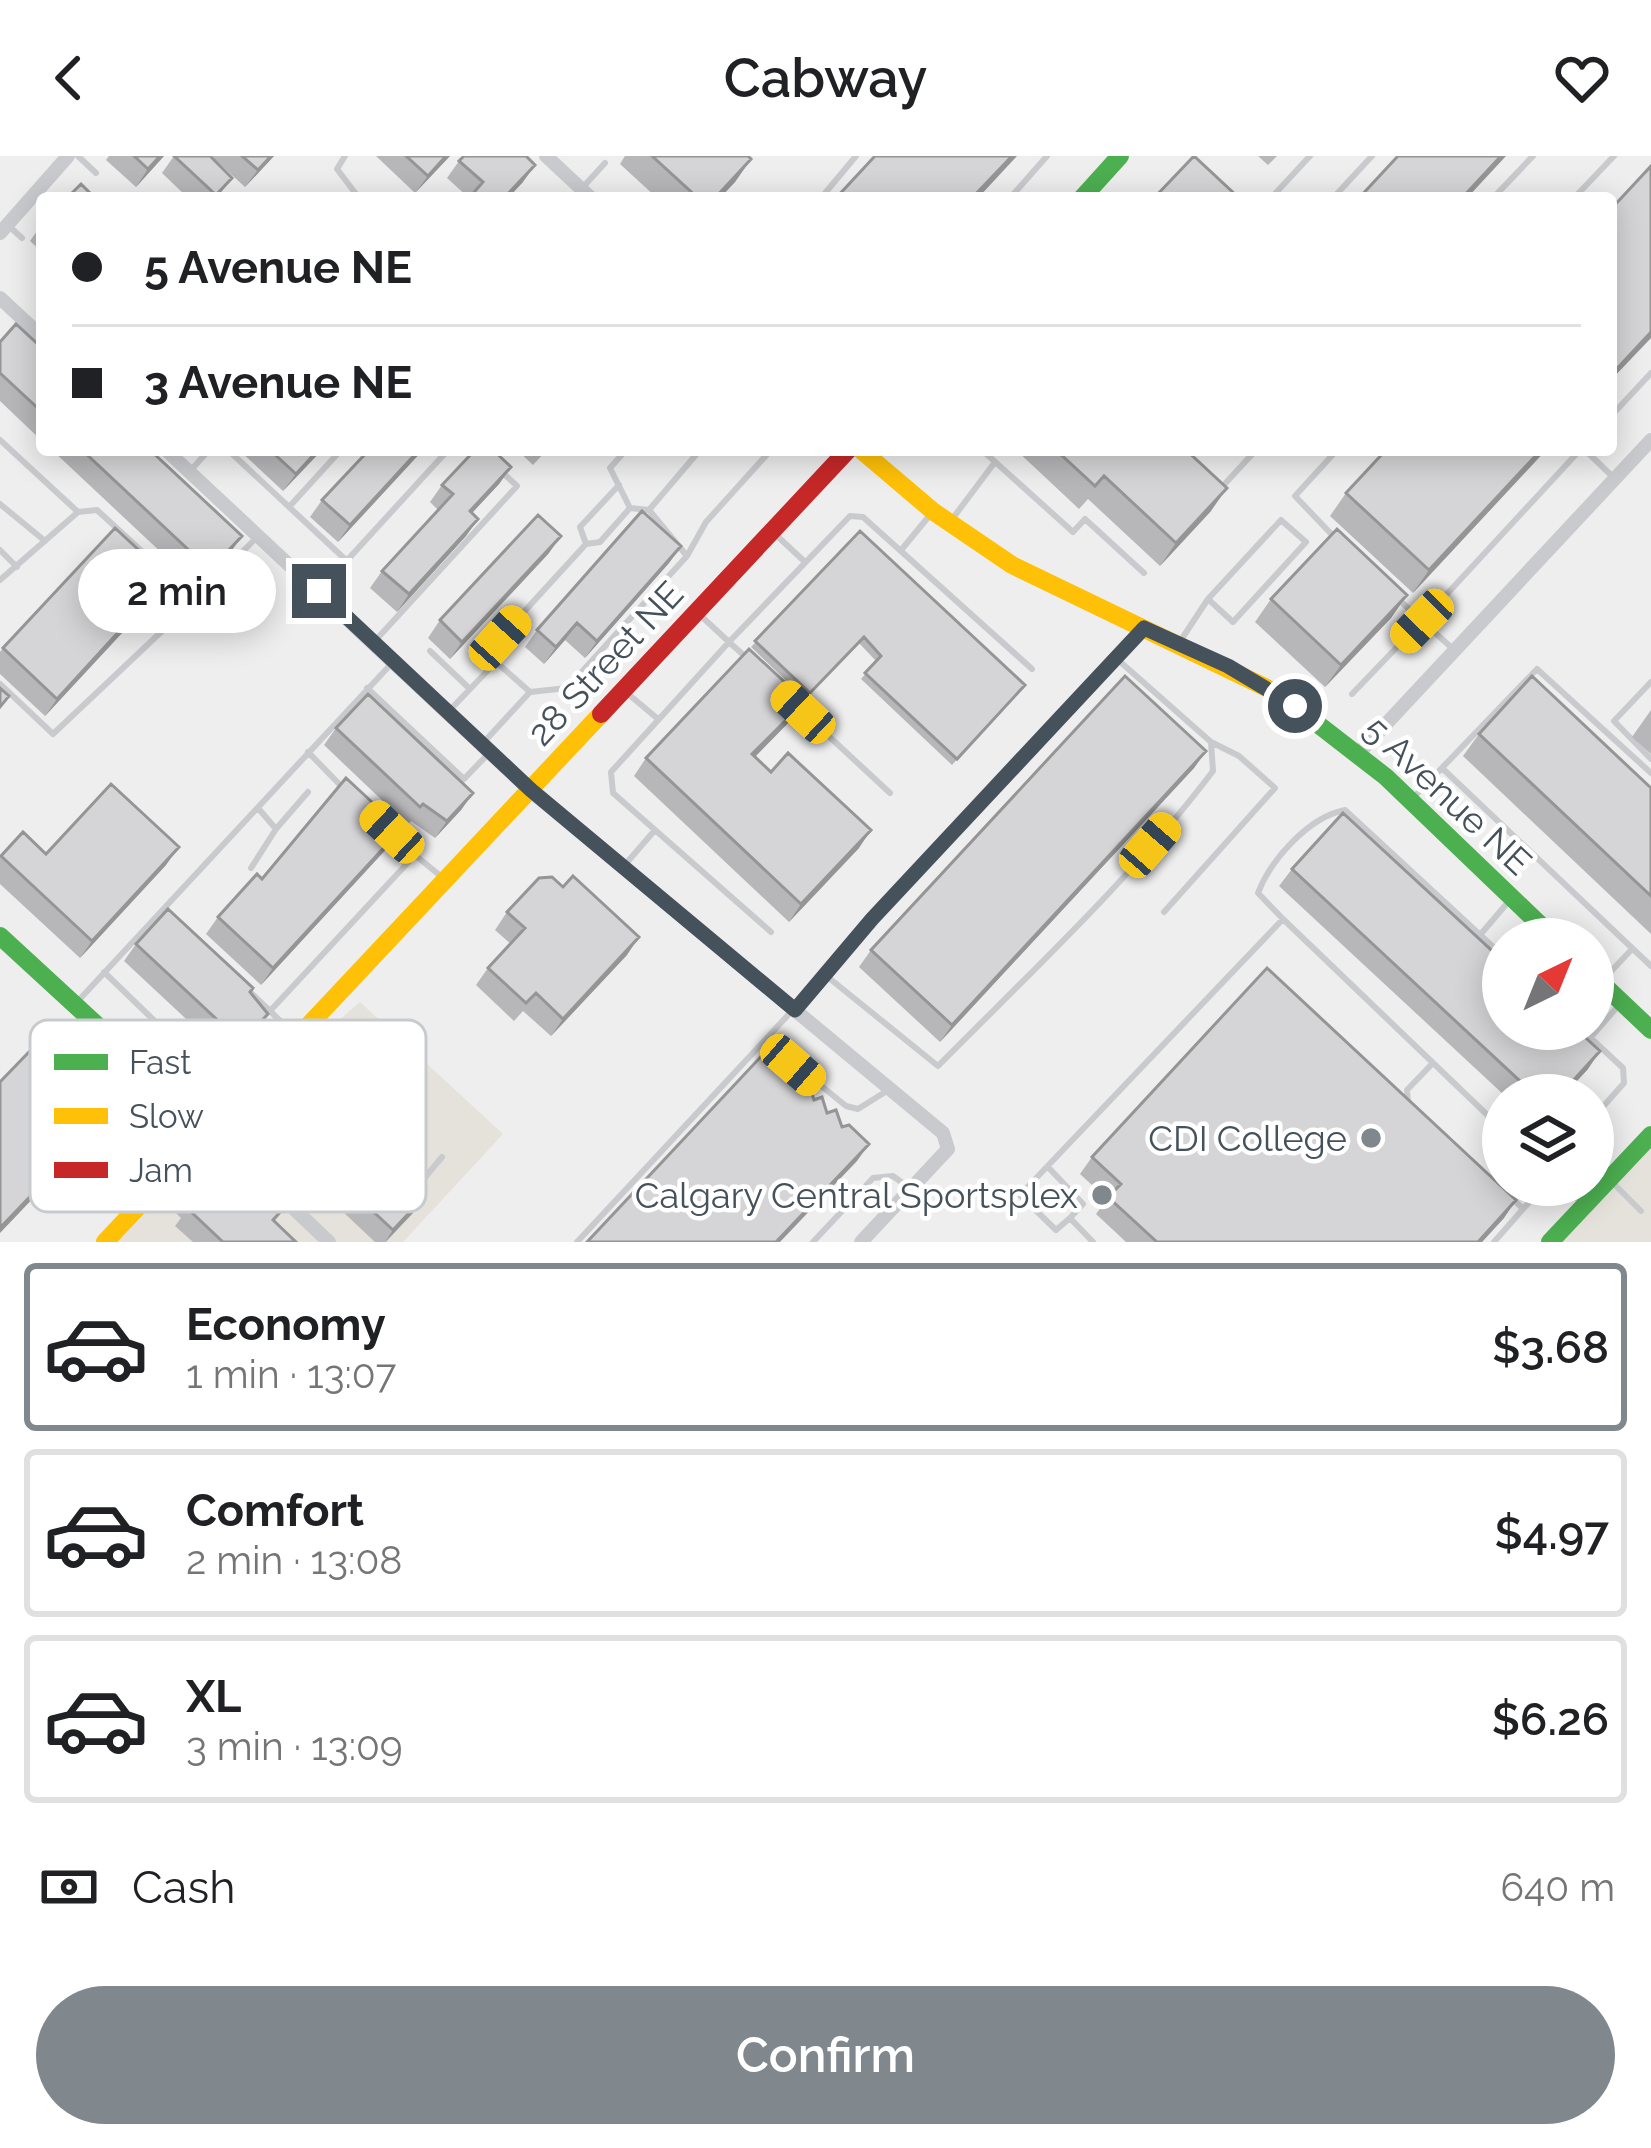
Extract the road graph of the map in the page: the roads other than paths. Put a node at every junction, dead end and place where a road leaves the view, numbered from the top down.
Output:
1 (68, 156) edge
2 (78, 156) edge
3 (345, 156) edge
4 (545, 156) edge
5 (856, 156) edge
6 (1047, 156) edge
7 (1120, 156) edge
8 (1310, 156) edge
9 (1372, 156) edge
10 (1533, 156) edge
11 (1614, 156) edge
12 (605, 163) dead end
13 (96, 172) dead end
14 (36, 192) edge
15 (36, 192) edge
16 (354, 192) edge
17 (584, 192) edge
18 (587, 192) edge
19 (826, 192) edge
20 (1015, 192) edge
21 (1087, 192) edge
22 (1277, 192) edge
23 (1339, 192) edge
24 (1499, 192) edge
25 (1580, 192) edge
26 (4, 229) edge
27 (22, 238) dead end
28 (0, 298) edge
29 (36, 331) edge
30 (1651, 373) edge
31 (1617, 410) edge
32 (0, 440) edge
33 (1651, 440) edge
34 (172, 456) edge
35 (204, 456) edge
36 (234, 456) edge
37 (336, 456) edge
38 (443, 456) edge
39 (621, 456) edge
40 (695, 456) edge
41 (765, 456) edge
42 (842, 456) edge
43 (868, 456) edge
44 (988, 456) edge
45 (1250, 456) edge
46 (1332, 456) edge
47 (1576, 456) edge
48 (1589, 456) edge
49 (491, 462) edge
50 (995, 462) junction
51 (189, 472) junction
52 (1208, 475) edge
53 (1615, 478) junction
54 (619, 485) junction
55 (0, 504) edge
56 (289, 507) junction
57 (629, 508) junction
58 (649, 510) junction
59 (78, 512) junction
60 (940, 519) junction
61 (772, 531) junction
62 (258, 536) junction
63 (45, 541) junction
64 (586, 544) junction
65 (1343, 548) edge
66 (902, 549) junction
67 (0, 550) edge
68 (688, 556) junction
69 (347, 561) junction
70 (805, 562) junction
71 (17, 567) junction
72 (1144, 573) dead end
73 (0, 580) edge
74 (319, 591) junction
75 (1390, 592) edge
76 (1208, 599) junction
77 (195, 600) junction
78 (697, 612) junction
79 (1422, 621) junction
80 (1144, 628) junction
81 (374, 642) junction
82 (729, 642) junction
83 (1179, 643) junction
84 (430, 651) dead end
85 (1454, 651) junction
86 (1117, 659) junction
87 (394, 661) junction
88 (496, 662) junction
89 (756, 668) edge
90 (1032, 669) dead end
91 (1651, 682) edge
92 (0, 684) edge
93 (368, 688) junction
94 (470, 689) junction
95 (624, 690) junction
96 (530, 692) junction
97 (1352, 694) dead end
98 (791, 700) edge
99 (448, 712) junction
100 (658, 719) junction
101 (1211, 742) junction
102 (486, 748) junction
103 (308, 752) junction
104 (1358, 754) junction
105 (1651, 759) edge
106 (1442, 768) junction
107 (1651, 773) edge
108 (531, 790) junction
109 (308, 792) dead end
110 (890, 793) dead end
111 (356, 799) edge
112 (1409, 802) junction
113 (258, 808) junction
114 (386, 828) edge
115 (276, 829) junction
116 (655, 830) junction
117 (417, 856) junction
118 (623, 867) junction
119 (251, 868) dead end
120 (446, 880) junction
121 (1512, 899) junction
122 (165, 907) junction
123 (1164, 912) dead end
124 (1532, 918) edge
125 (1283, 919) junction
126 (179, 922) edge
127 (771, 932) dead end
128 (1480, 935) joint
129 (0, 936) edge
130 (1632, 949) junction
131 (1614, 964) edge
132 (1651, 966) edge
133 (104, 972) junction
134 (824, 974) junction
135 (237, 979) edge
136 (1614, 995) edge
137 (1622, 1003) junction
138 (74, 1005) junction
139 (795, 1010) junction
140 (270, 1011) junction
141 (1614, 1012) edge
142 (91, 1020) edge
143 (154, 1020) edge
144 (279, 1020) edge
145 (313, 1020) edge
146 (1651, 1030) edge
147 (765, 1040) junction
148 (1603, 1050) edge
149 (1431, 1065) junction
150 (890, 1089) junction
151 (1614, 1094) edge
152 (1482, 1111) edge
153 (1423, 1116) edge
154 (1651, 1135) edge
155 (442, 1157) dead end
156 (1048, 1167) junction
157 (1614, 1175) edge
158 (426, 1176) edge
159 (1614, 1185) edge
160 (910, 1189) junction
161 (1520, 1206) edge
162 (1526, 1206) edge
163 (1585, 1206) edge
164 (1523, 1209) junction
165 (1641, 1211) dead end
166 (138, 1212) edge
167 (297, 1212) edge
168 (1070, 1218) junction
169 (117, 1236) edge
170 (329, 1242) edge
171 (578, 1242) edge
172 (813, 1242) edge
173 (861, 1242) edge
174 (1094, 1242) edge
175 (1494, 1242) edge
176 (1550, 1242) edge

1 - 15 street
2 - 13 lane
3 - 16 lane
4 - 17 street
5 - 19 lane
6 - 20 lane
7 - 21 street
8 - 22 lane
9 - 23 lane
10 - 24 lane
11 - 25 lane
12 - 18 lane
14 - 26 street
26 - 27 lane
28 - 29 street
30 - 31 lane
32 - 59 lane
33 - 53 street
34 - 51 street
35 - 51 lane
36 - 56 lane
37 - 56 lane
38 - 69 lane
39 - 54 lane
40 - 58 lane
41 - 68 lane
42 - 61 street, 28 Street NE
43 - 60 street, 5 Avenue NE
44 - 50 lane
45 - 52 lane
46 - 65 lane
47 - 79 lane
48 - 53 lane
49 - 81 lane
50 - 60 lane
50 - 72 lane
51 - 62 street
53 - 85 street
54 - 57 lane
54 - 64 lane
55 - 63 lane
56 - 69 lane
57 - 58 lane
57 - 64 lane
58 - 68 lane
59 - 63 lane
59 - 77 lane
60 - 66 lane
60 - 80 street, 5 Avenue NE
61 - 70 lane
61 - 78 street, 28 Street NE
62 - 74 street
62 - 77 lane
63 - 71 lane
64 - 88 lane
66 - 70 lane
66 - 90 lane
67 - 71 lane
68 - 96 lane
69 - 74 lane
70 - 82 lane
71 - 73 lane
74 - 81 street
75 - 79 lane
76 - 76 lane
76 - 83 lane
77 - 92 lane
78 - 82 lane
78 - 95 street, 28 Street NE
79 - 85 lane
79 - 97 lane
80 - 83 street, 5 Avenue NE
80 - 86 lane
81 - 87 street
82 - 89 lane
82 - 100 lane
83 - 104 street, 5 Avenue NE
84 - 94 lane
85 - 104 street
86 - 101 lane
86 - 134 lane
87 - 93 lane
87 - 99 street
88 - 94 lane
88 - 96 lane
91 - 105 lane
93 - 102 lane
93 - 103 lane
94 - 99 lane
95 - 100 lane
95 - 108 street, 28 Street NE
96 - 102 lane
98 - 110 lane
99 - 102 street
100 - 116 lane
101 - 123 lane
101 - 134 lane
102 - 108 street
103 - 111 lane
103 - 113 lane
104 - 112 street, 5 Avenue NE
106 - 107 lane
106 - 112 lane
106 - 130 lane
108 - 118 street
108 - 120 street, 28 Street NE
109 - 115 lane
112 - 121 street, 5 Avenue NE
113 - 115 lane
113 - 122 lane
114 - 117 lane
115 - 119 lane
116 - 118 lane
116 - 127 lane
117 - 120 lane
117 - 140 lane
118 - 139 street
120 - 145 street, 28 Street NE
121 - 124 street, 5 Avenue NE
121 - 128 lane
122 - 126 lane
122 - 133 lane
125 - 128 lane
125 - 149 lane
125 - 156 lane
129 - 138 street
130 - 131 lane
130 - 132 lane
133 - 138 lane
133 - 143 lane
134 - 139 lane
135 - 140 lane
136 - 137 street
137 - 141 lane
137 - 146 street
138 - 142 street
139 - 147 lane
139 - 150 street
140 - 144 lane
147 - 150 lane
147 - 171 lane
148 - 151 lane
149 - 152 lane
149 - 153 lane
150 - 160 street
154 - 157 street
155 - 158 lane
156 - 168 lane
156 - 168 lane
159 - 165 lane
160 - 172 lane
160 - 173 street
161 - 164 lane
162 - 164 lane
163 - 176 street
164 - 175 lane
166 - 169 street, 28 Street NE
167 - 170 street
168 - 174 lane

